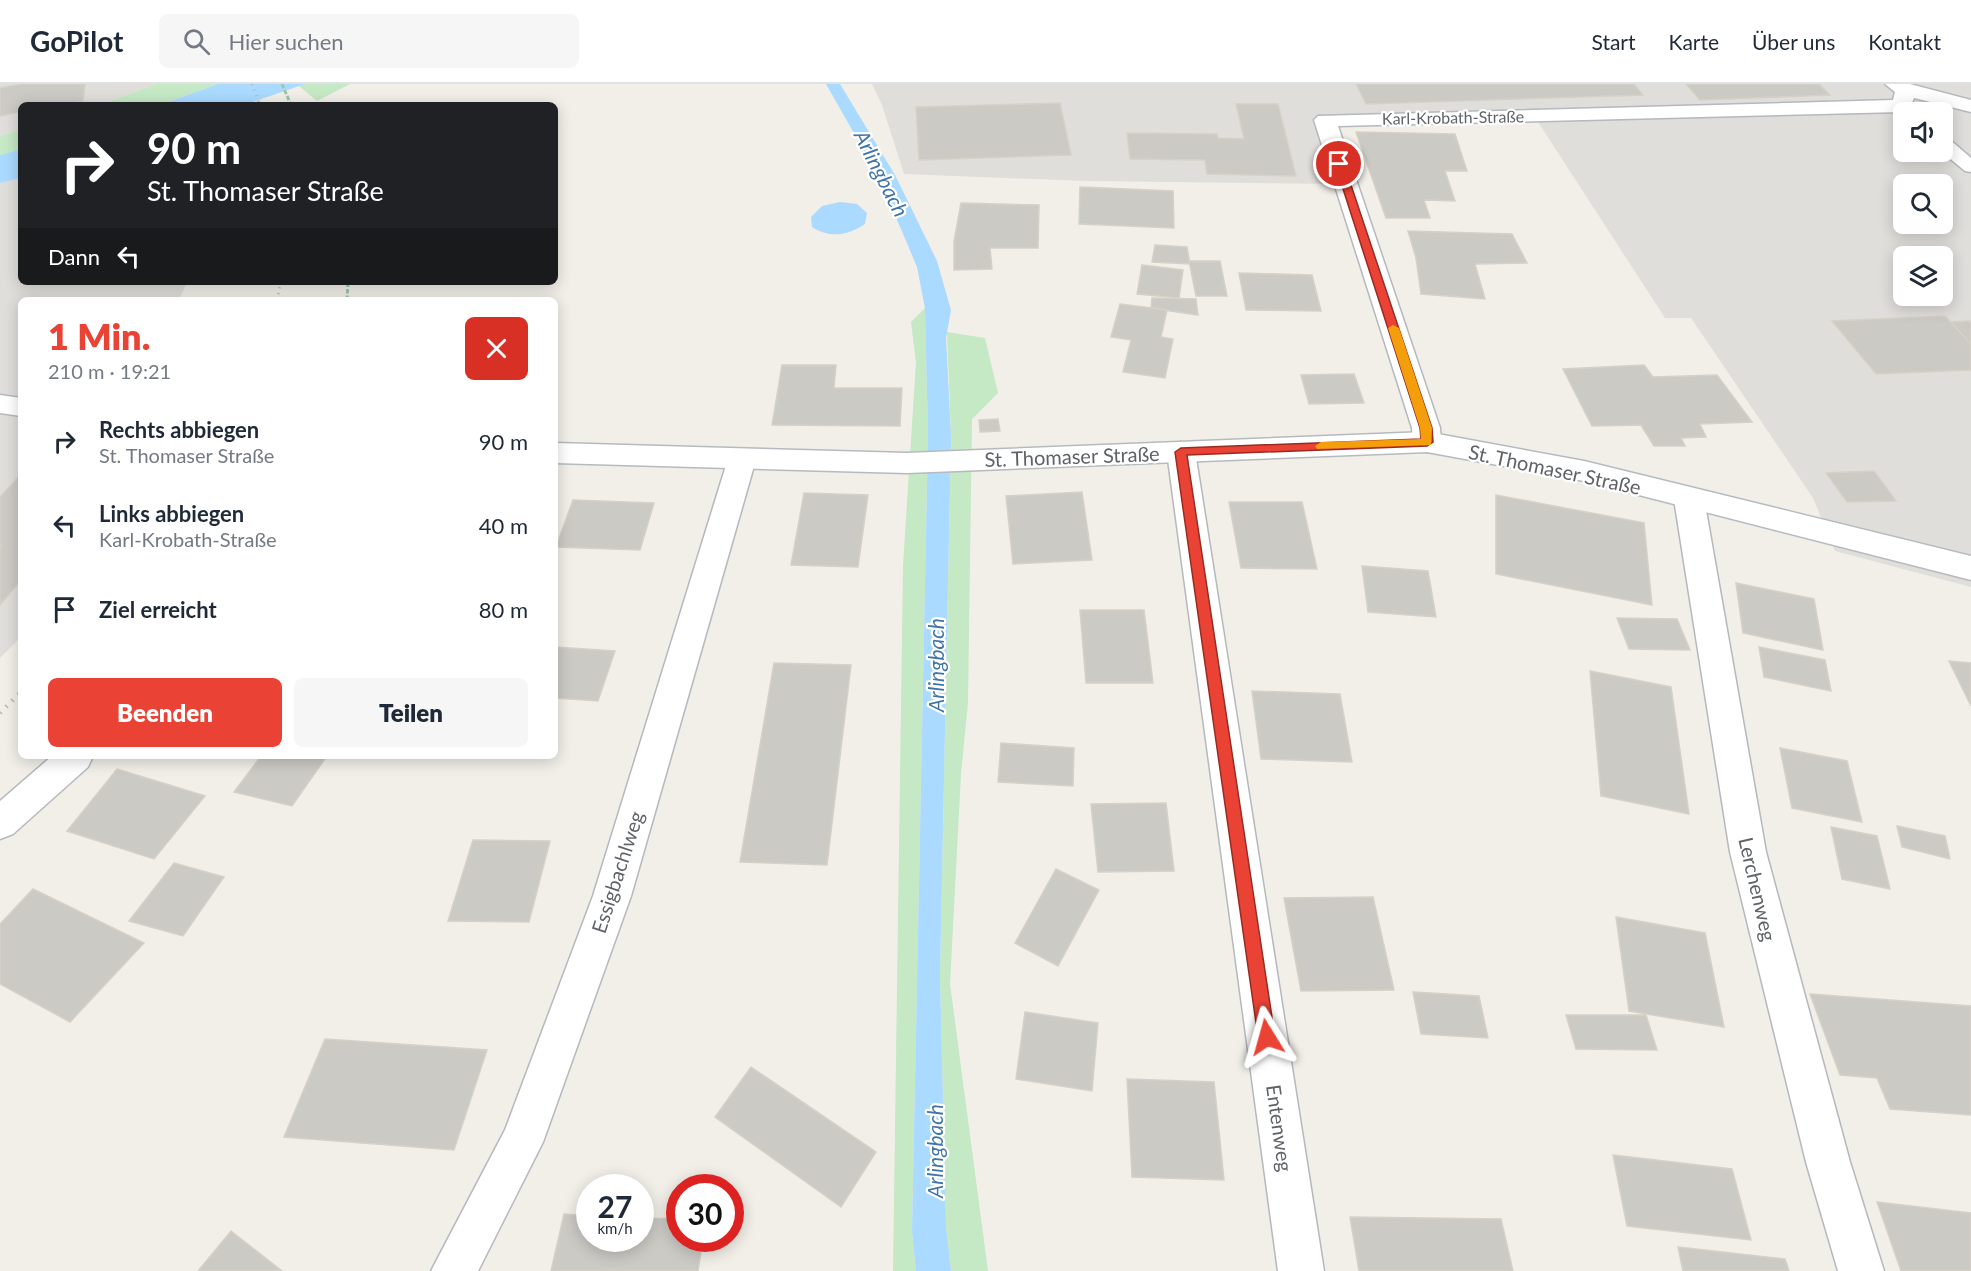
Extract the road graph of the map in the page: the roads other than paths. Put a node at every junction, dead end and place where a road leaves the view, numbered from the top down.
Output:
1 (1903, 98) edge
2 (1971, 106) edge
3 (1953, 151) edge
4 (1971, 167) edge
5 (0, 404) edge
6 (18, 406) edge
7 (1427, 442) junction
8 (1181, 452) junction
9 (558, 453) edge
10 (742, 459) junction
11 (1689, 499) junction
12 (1971, 568) edge
13 (73, 759) edge
14 (0, 823) edge
15 (454, 1271) edge
16 (1301, 1271) edge
17 (1861, 1271) edge

1 - 2 street
1 - 7 street, Karl-Krobath-Straße
3 - 4 lane
5 - 6 street
7 - 8 street, St. Thomaser Straße
7 - 11 street, St. Thomaser Straße
8 - 10 street, St. Thomaser Straße
8 - 16 street, Entenweg
9 - 10 street, St. Thomaser Straße
10 - 15 street, Essigbachlweg
11 - 12 street, St. Thomaser Straße
11 - 17 street, Lerchenweg
13 - 14 street

